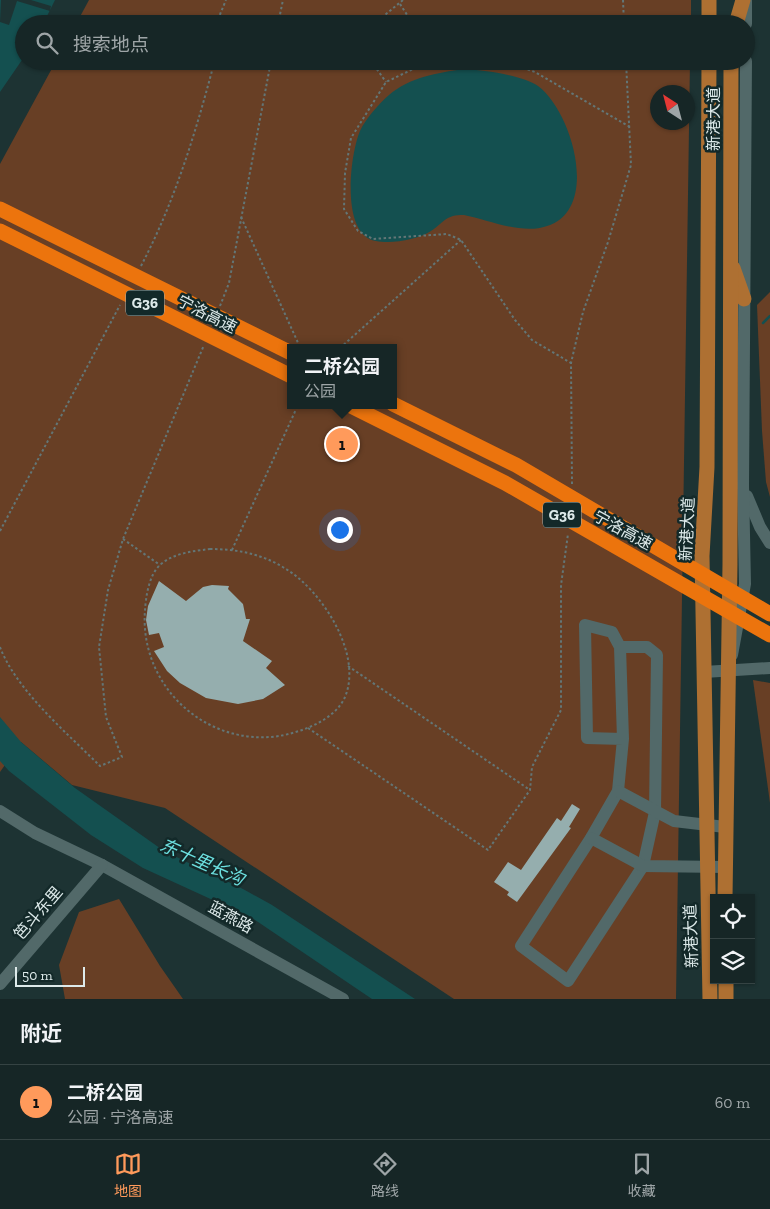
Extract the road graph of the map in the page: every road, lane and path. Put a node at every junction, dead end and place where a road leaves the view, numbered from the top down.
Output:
1 (226, 0) edge
2 (283, 0) edge
3 (403, 0) edge
4 (623, 0) edge
5 (709, 0) edge
6 (732, 0) edge
7 (744, 0) edge
8 (400, 4) junction
9 (220, 15) edge
10 (280, 15) edge
11 (386, 15) edge
12 (407, 15) edge
13 (624, 15) edge
14 (709, 15) edge
15 (732, 15) edge
16 (739, 15) edge
17 (745, 15) edge
18 (269, 70) edge
19 (377, 70) edge
20 (411, 70) edge
21 (529, 70) edge
22 (627, 70) edge
23 (709, 70) edge
24 (731, 70) edge
25 (746, 70) edge
26 (386, 82) junction
27 (630, 127) junction
28 (709, 164) junction
29 (730, 168) junction
30 (0, 209) edge
31 (241, 217) junction
32 (0, 231) edge
33 (462, 240) junction
34 (730, 259) junction
35 (744, 299) junction
36 (218, 311) dead end
37 (207, 338) dead end
38 (299, 344) edge
39 (345, 344) edge
40 (287, 351) edge
41 (571, 363) junction
42 (287, 374) edge
43 (397, 406) edge
44 (296, 409) edge
45 (357, 409) edge
46 (743, 485) junction
47 (572, 491) dead end
48 (569, 527) dead end
49 (123, 539) junction
50 (770, 543) edge
51 (232, 550) junction
52 (160, 565) junction
53 (770, 614) edge
54 (770, 635) edge
55 (0, 647) edge
56 (620, 647) junction
57 (348, 666) junction
58 (770, 668) edge
59 (704, 672) junction
60 (728, 672) junction
61 (308, 728) junction
62 (623, 739) junction
63 (530, 790) junction
64 (618, 791) junction
65 (0, 811) edge
66 (655, 812) junction
67 (706, 826) junction
68 (725, 827) junction
69 (591, 838) junction
70 (102, 864) junction
71 (643, 866) junction
72 (725, 867) junction
73 (706, 868) junction
74 (725, 894) edge
75 (0, 984) edge
76 (726, 984) edge
77 (343, 999) edge
78 (710, 999) edge
79 (726, 999) edge

1 - 9 path
2 - 10 path
3 - 8 path
4 - 13 path
5 - 14 main road
6 - 15 main road
7 - 16 main road
7 - 17 street
8 - 11 path
8 - 12 path
18 - 31 path
19 - 26 path
20 - 26 path
21 - 27 path
22 - 27 path
23 - 28 main road, 新港大道
24 - 29 main road, 新港大道
25 - 35 street
26 - 33 path
27 - 41 path
28 - 29 main road
28 - 59 main road, 新港大道
29 - 34 main road, 新港大道
30 - 40 highway, 宁洛高速 / G36
31 - 36 path
31 - 38 path
32 - 42 highway, 宁洛高速 / G36
33 - 39 path
33 - 41 path
34 - 35 main road
34 - 60 main road, 新港大道
35 - 46 street
37 - 49 path
41 - 47 path
43 - 53 highway, 宁洛高速 / G36
44 - 51 path
45 - 54 highway, 宁洛高速 / G36
46 - 50 street
46 - 60 street
48 - 63 path
49 - 52 path
49 - 55 path
51 - 52 path
51 - 57 path
52 - 61 path
56 - 62 street
56 - 62 street
56 - 66 street
57 - 61 path
57 - 63 path
58 - 60 street
59 - 60 street
59 - 67 main road, 新港大道
60 - 68 main road, 新港大道
61 - 63 path
62 - 64 street
64 - 66 street
64 - 69 street
65 - 70 street, 蓝燕路
66 - 67 street
66 - 71 street
67 - 68 street
67 - 73 main road, 新港大道
68 - 72 main road, 新港大道
69 - 71 street
69 - 71 street
70 - 75 street, 笆斗东里
70 - 77 street, 蓝燕路
71 - 73 street
72 - 73 street
72 - 74 main road, 新港大道
73 - 78 main road, 新港大道
76 - 79 main road

